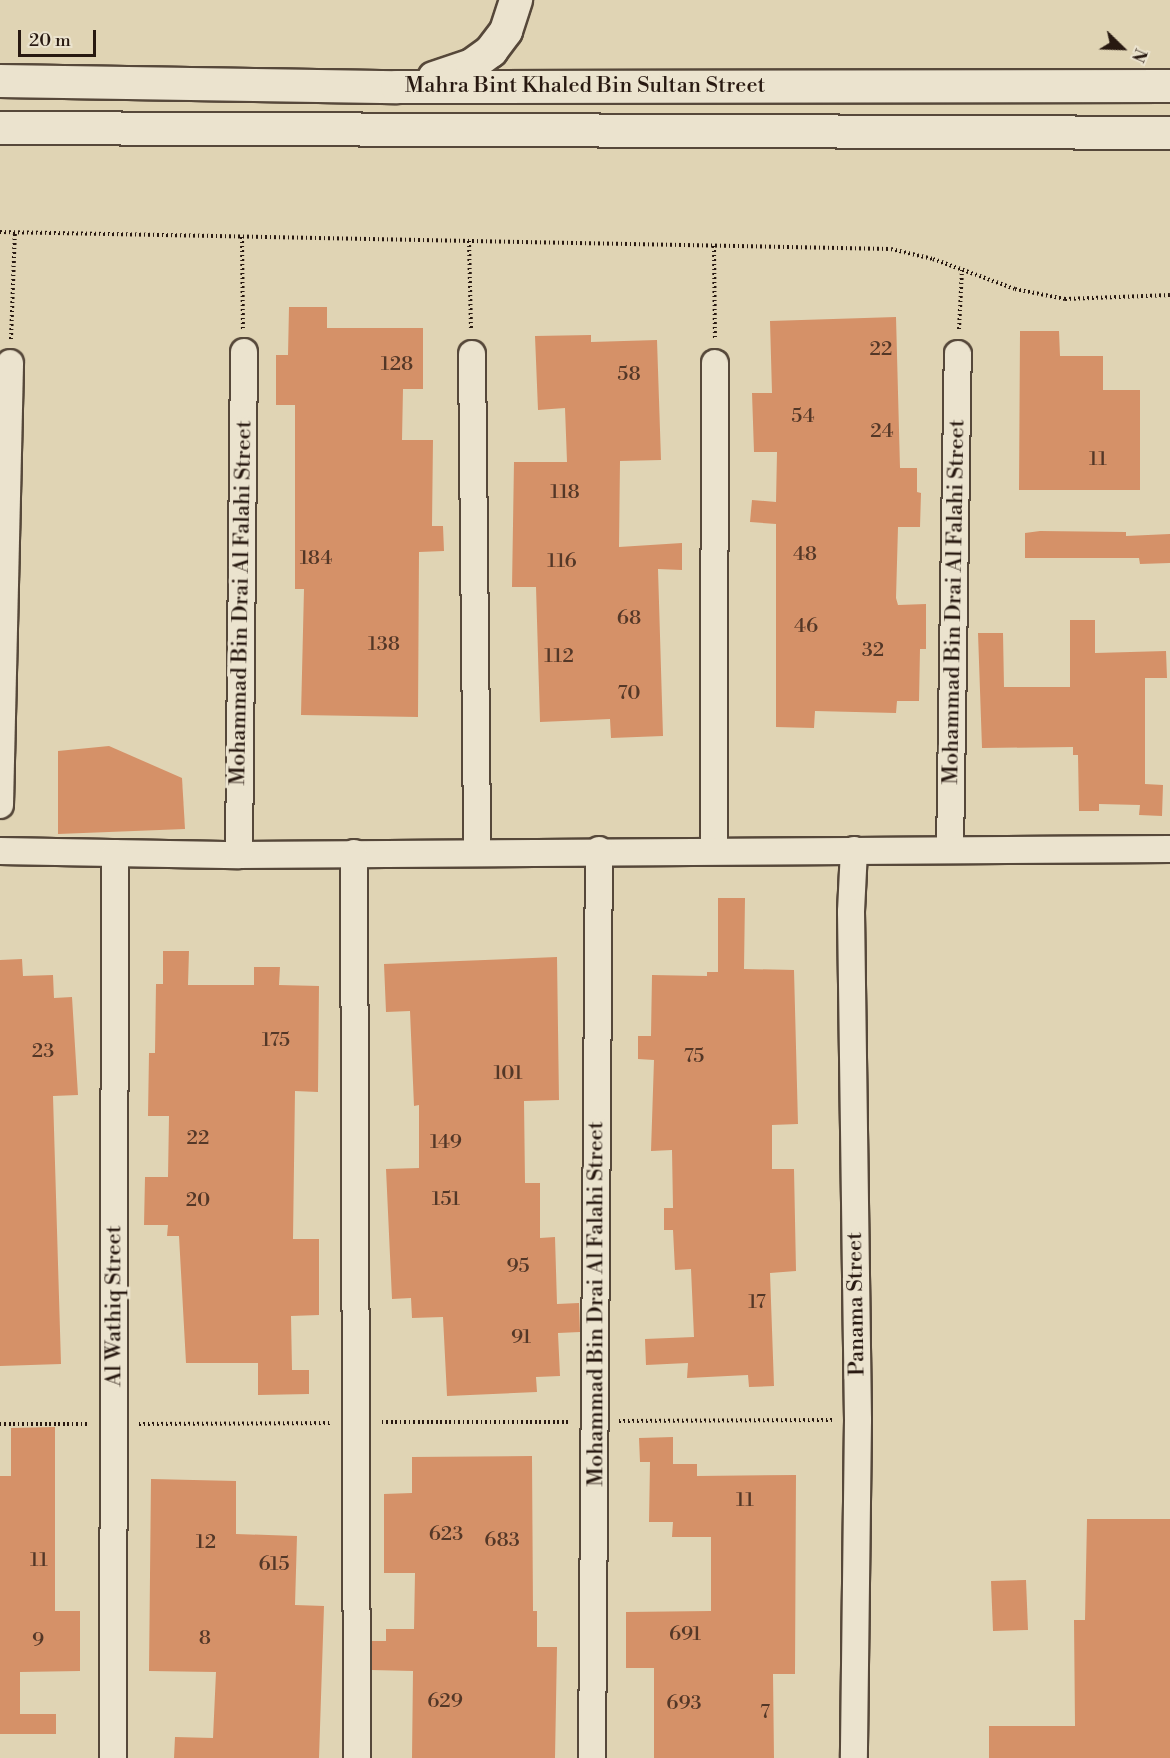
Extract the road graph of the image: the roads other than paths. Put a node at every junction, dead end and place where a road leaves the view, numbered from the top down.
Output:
1 (516, 0) edge
2 (0, 81) edge
3 (1170, 86) edge
4 (397, 87) junction
5 (0, 128) edge
6 (1170, 133) edge
7 (244, 352) road end
8 (472, 354) road end
9 (958, 354) road end
10 (10, 363) road end
11 (715, 363) road end
12 (0, 805) edge
13 (1170, 849) edge
14 (599, 850) junction
15 (714, 850) junction
16 (854, 850) junction
17 (950, 850) junction
18 (0, 851) edge
19 (477, 852) junction
20 (115, 853) junction
21 (354, 854) junction
22 (239, 855) junction
23 (113, 1758) edge
24 (357, 1758) edge
25 (592, 1758) edge
26 (854, 1758) edge

1 - 4 street
2 - 4 street, Mahra Bint Khaled Bin Sultan Street
3 - 4 street, Mahra Bint Khaled Bin Sultan Street
5 - 6 street, Mahra Bint Khaled Bin Sultan Street
7 - 22 street, Mohammad Bin Drai Al Falahi Street
8 - 19 street
9 - 17 street, Mohammad Bin Drai Al Falahi Street
10 - 12 street
11 - 15 street
13 - 17 street
14 - 15 street
14 - 19 street
14 - 25 street, Mohammad Bin Drai Al Falahi Street
15 - 16 street
16 - 17 street
16 - 26 street, Panama Street
18 - 20 street
19 - 21 street
20 - 22 street
20 - 23 street, Al Wathiq Street
21 - 22 street
21 - 24 street

